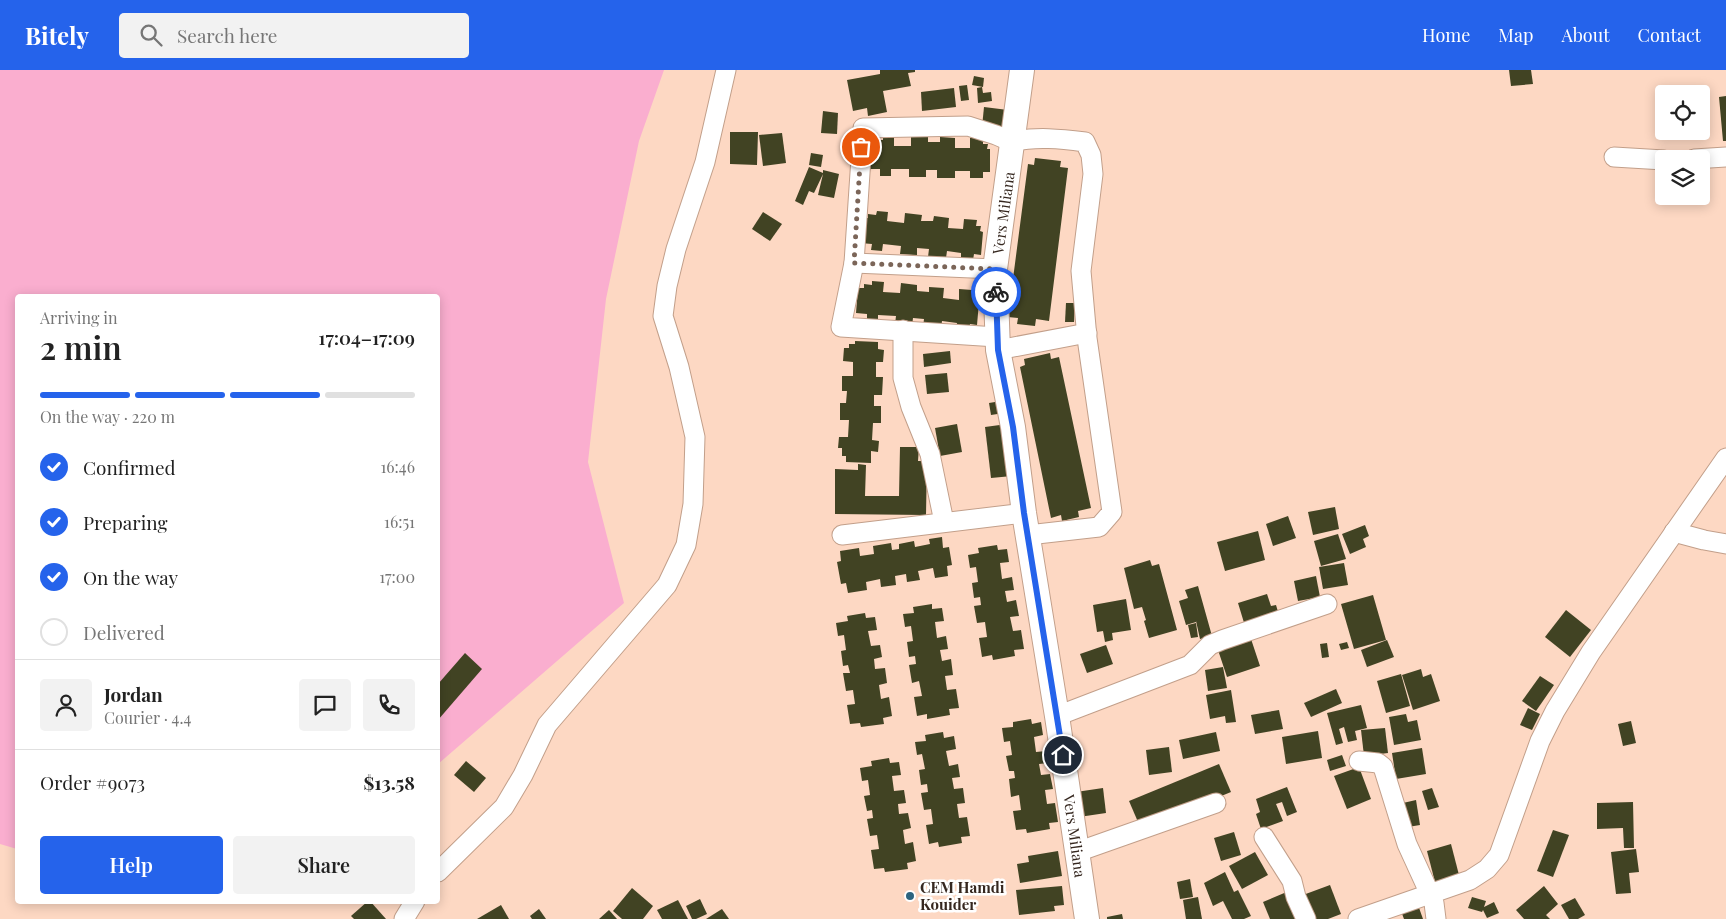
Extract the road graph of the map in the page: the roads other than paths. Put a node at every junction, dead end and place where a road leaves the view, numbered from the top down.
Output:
1 (726, 70) edge
2 (1022, 70) edge
3 (1012, 142) junction
4 (1614, 157) dead end
5 (1726, 157) edge
6 (1710, 158) edge
7 (1655, 159) edge
8 (854, 263) junction
9 (995, 269) junction
10 (903, 330) junction
11 (1087, 334) junction
12 (997, 343) junction
13 (1726, 458) edge
14 (944, 522) junction
15 (1026, 524) junction
16 (1674, 532) junction
17 (842, 534) dead end
18 (1726, 544) edge
19 (1327, 604) dead end
20 (1057, 716) junction
21 (1359, 761) dead end
22 (1216, 803) dead end
23 (1264, 837) dead end
24 (1077, 852) junction
25 (440, 870) edge
26 (1428, 893) junction
27 (413, 904) edge
28 (404, 919) edge
29 (1087, 919) edge
30 (1306, 919) edge
31 (1358, 919) edge
32 (1436, 919) edge

1 - 25 street
2 - 3 main road, Vers Miliana
3 - 8 street
3 - 9 main road, Vers Miliana
3 - 11 street
4 - 7 street
5 - 6 street
8 - 9 street
8 - 10 street
9 - 12 main road, Vers Miliana
10 - 12 street
10 - 14 street
11 - 12 street
11 - 15 street
12 - 15 main road, Vers Miliana
13 - 16 street
14 - 15 street
14 - 17 street
15 - 20 main road, Vers Miliana
16 - 18 street
16 - 26 street
19 - 20 street
20 - 24 main road, Vers Miliana
21 - 26 street
22 - 24 street
23 - 30 street
24 - 29 main road, Vers Miliana
26 - 31 street
26 - 32 street
27 - 28 street

